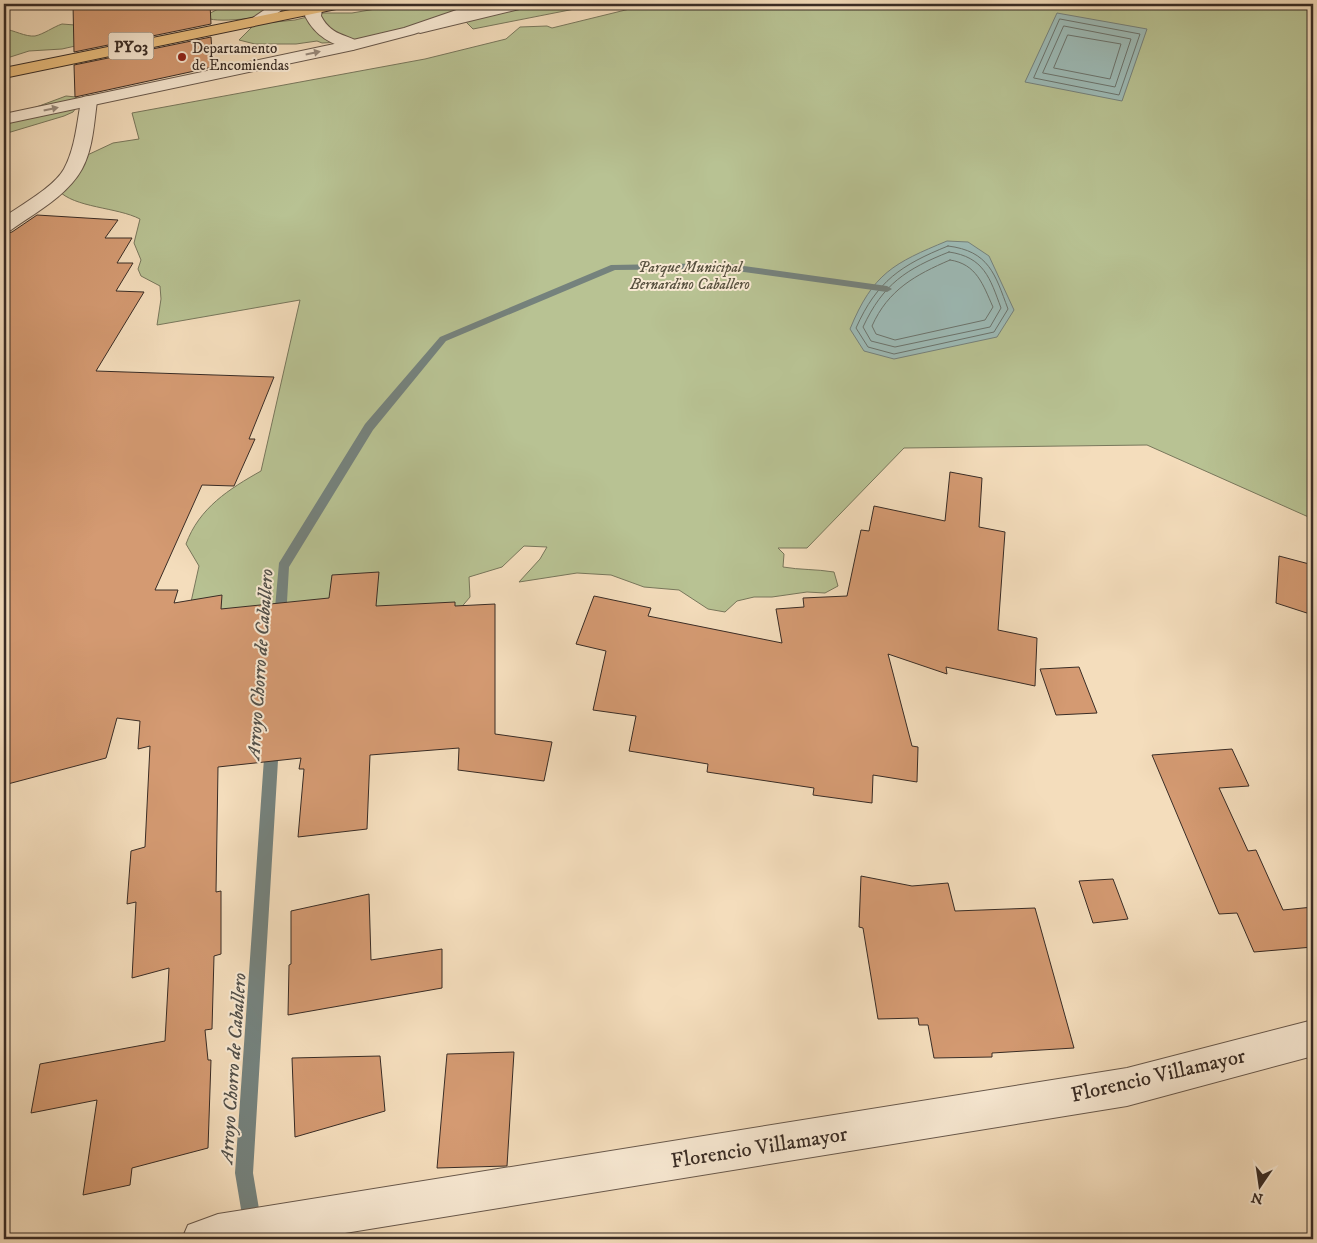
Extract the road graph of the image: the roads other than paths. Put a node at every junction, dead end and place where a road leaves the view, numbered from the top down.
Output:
1 (283, 4) edge
2 (341, 4) edge
3 (488, 4) edge
4 (523, 4) edge
5 (310, 6) edge
6 (259, 20) junction
7 (409, 31) junction
8 (353, 45) junction
9 (4, 73) edge
10 (89, 101) junction
11 (4, 119) edge
12 (4, 226) edge
13 (1313, 1038) edge
14 (210, 1237) edge

1 - 6 street
2 - 5 highway, PY03
3 - 7 street
4 - 7 street
5 - 6 highway, PY03
5 - 8 street
6 - 9 highway, PY03
7 - 8 street
10 -> 8 street
11 -> 10 street
10 - 12 street
13 - 14 street, Florencio Villamayor

